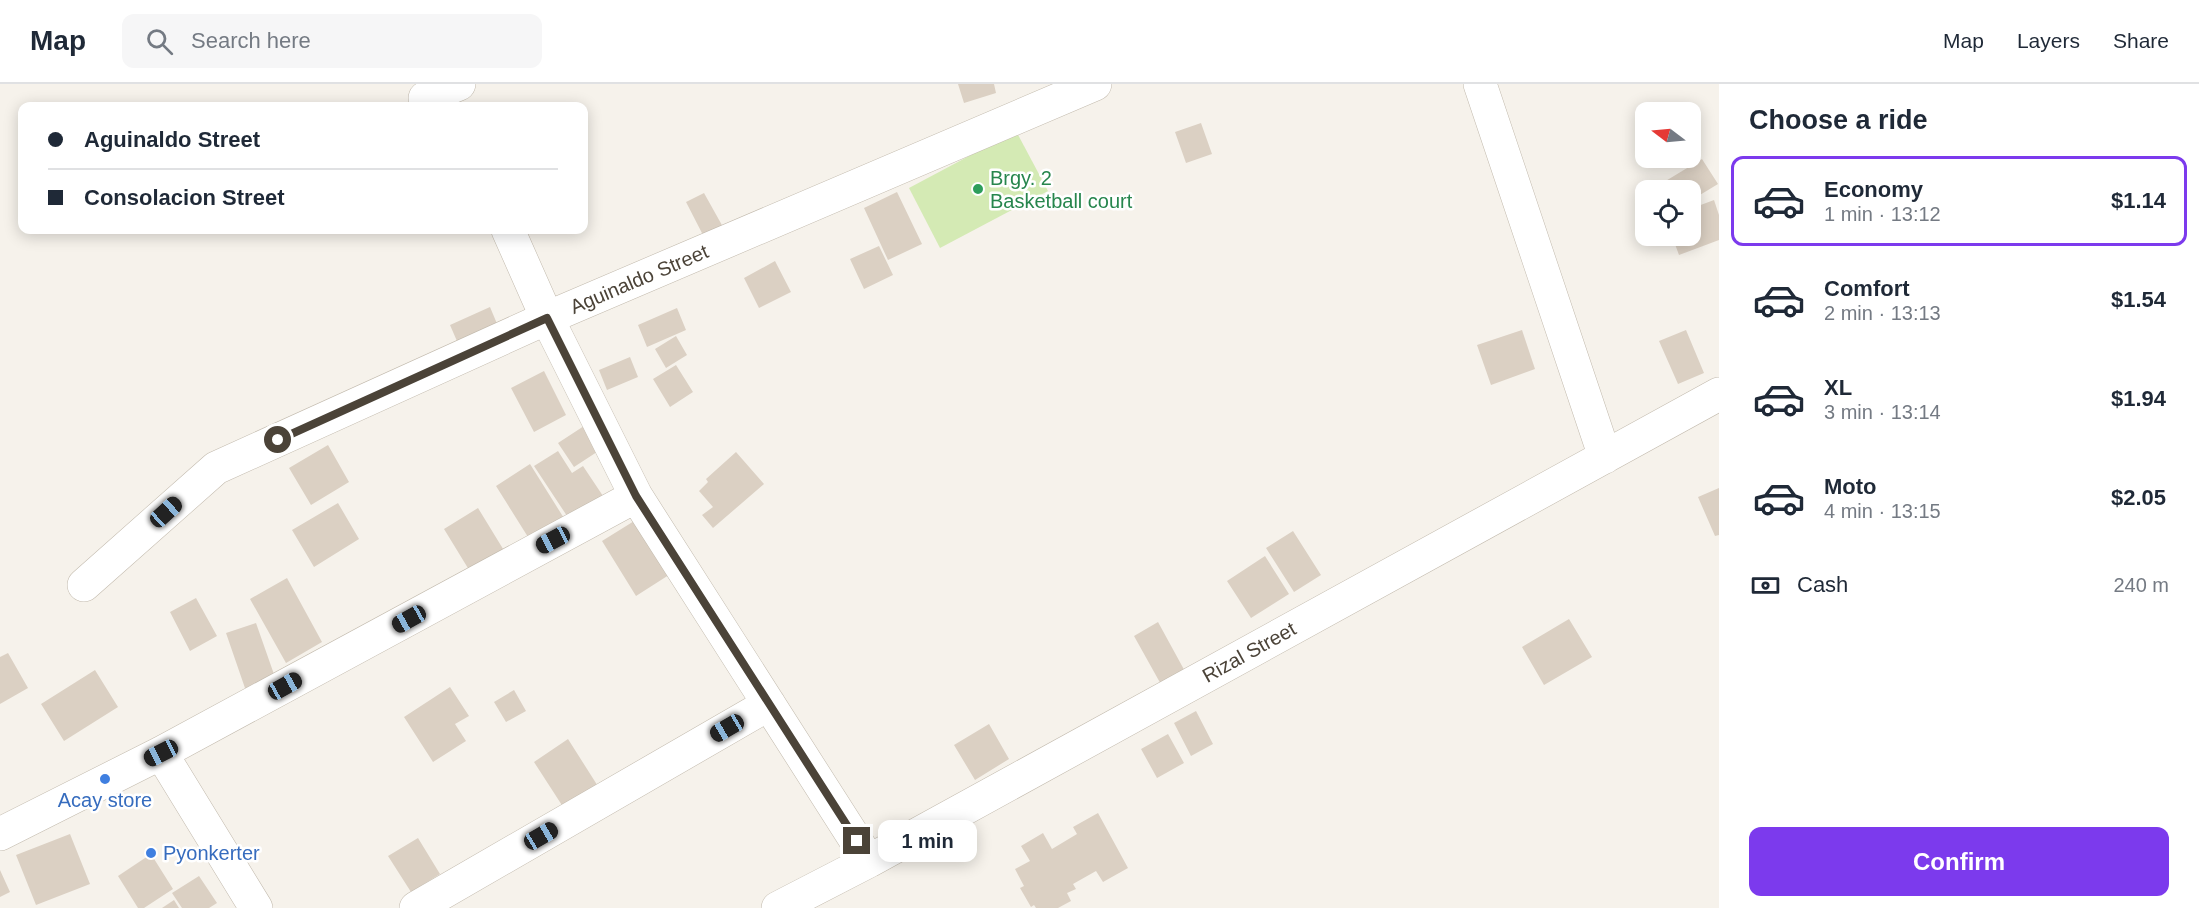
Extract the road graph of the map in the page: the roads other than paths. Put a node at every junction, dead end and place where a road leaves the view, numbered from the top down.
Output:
1 (459, 84) edge
2 (1095, 84) edge
3 (1480, 84) edge
4 (424, 96) edge
5 (510, 234) edge
6 (547, 318) junction
7 (1719, 394) edge
8 (1605, 457) junction
9 (636, 496) junction
10 (84, 585) dead end
11 (769, 704) junction
12 (161, 753) junction
13 (0, 834) edge
14 (869, 861) junction
15 (256, 908) edge
16 (417, 908) edge
17 (778, 908) edge

1 - 4 street
2 - 6 street, Aguinaldo Street
3 - 8 street
5 - 6 street
6 - 9 street
6 - 10 street, Aguinaldo Street
7 - 8 street, Rizal Street
8 - 14 street, Rizal Street
9 - 11 street
9 - 12 street
11 - 14 street
11 - 16 street
12 - 13 street
12 - 15 street
14 - 17 street, Rizal Street

